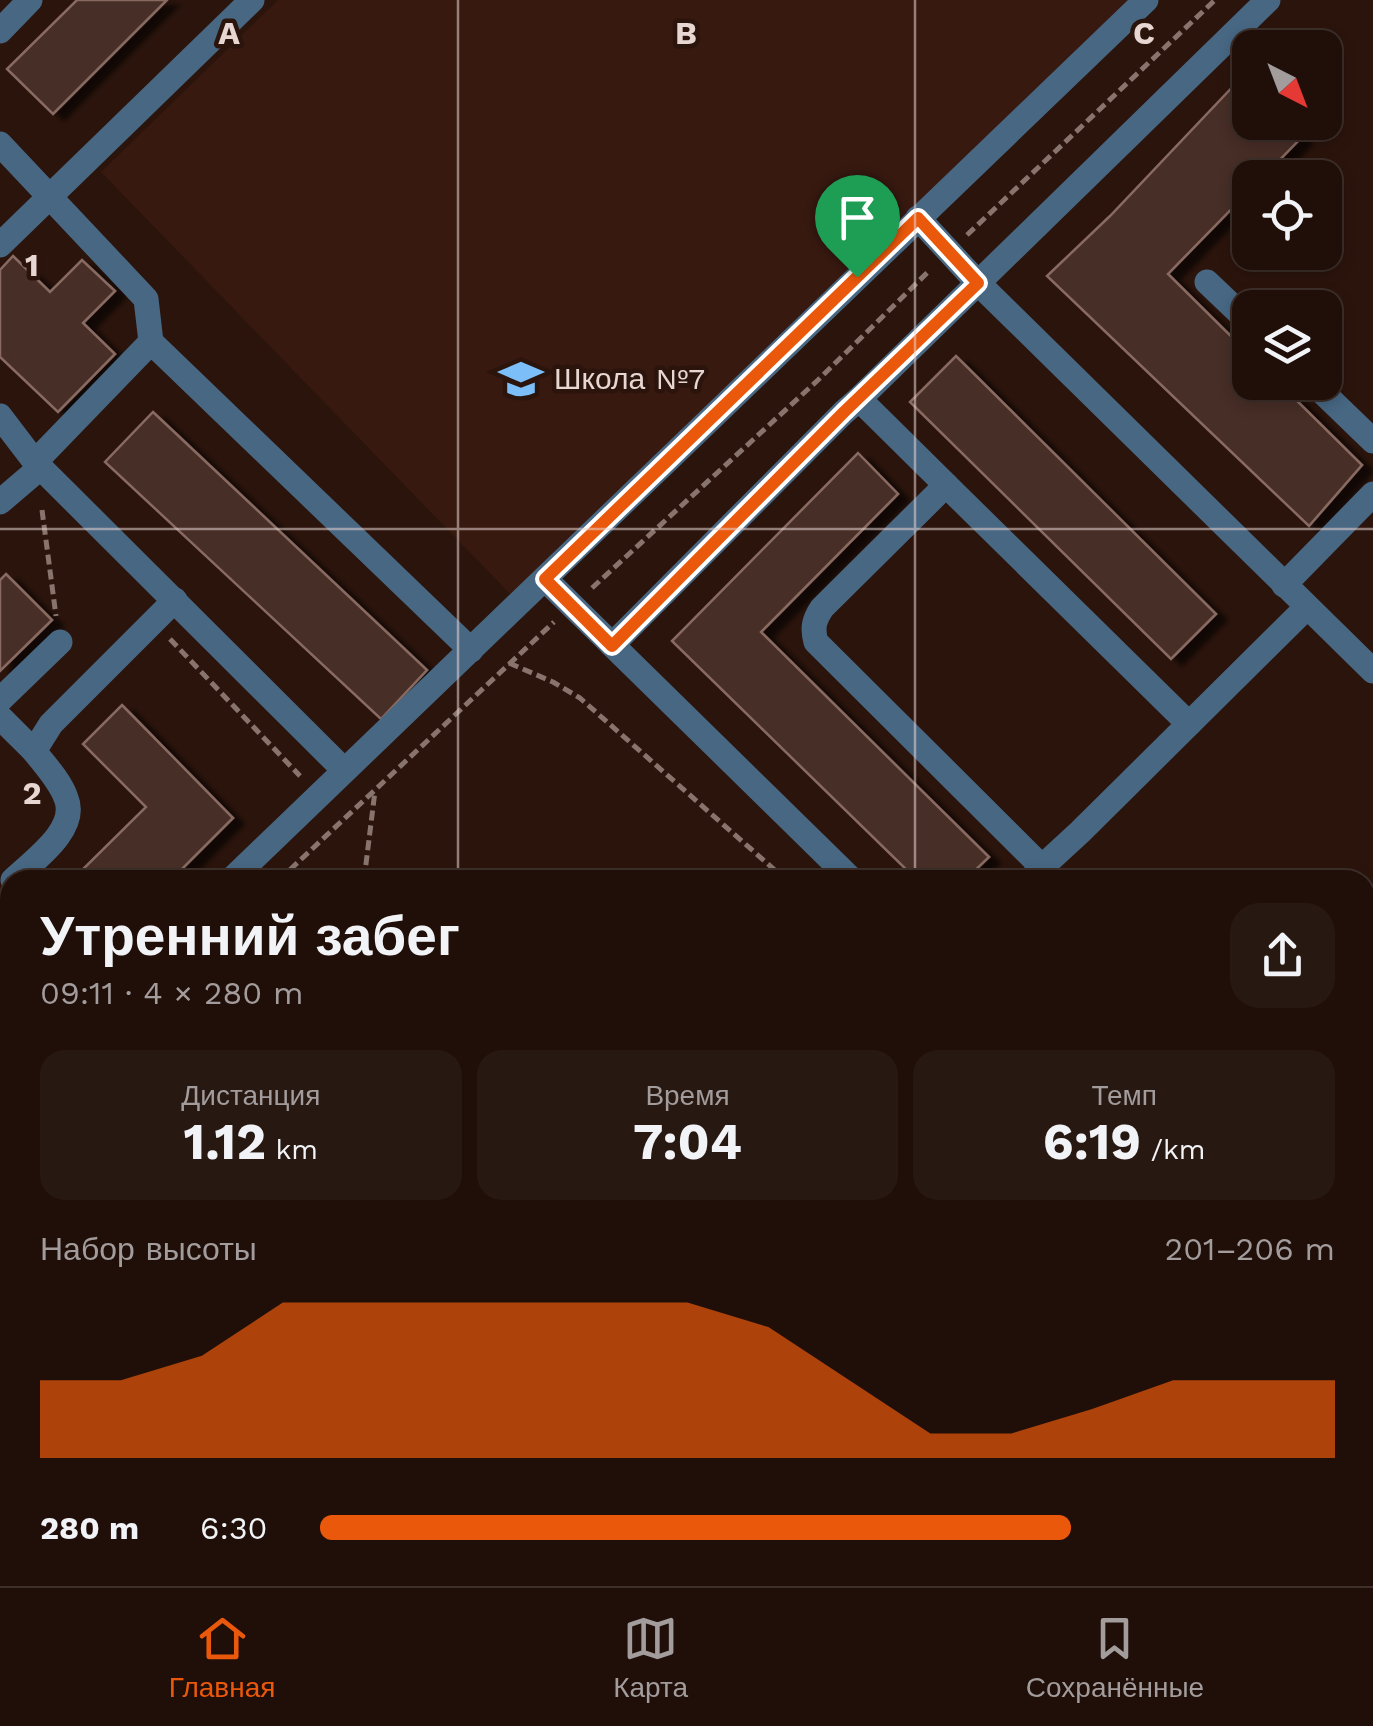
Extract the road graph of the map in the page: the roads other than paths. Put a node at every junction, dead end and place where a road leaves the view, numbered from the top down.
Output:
1 (30, 0) edge
2 (252, 0) edge
3 (1146, 0) edge
4 (1268, 0) edge
5 (0, 30) edge
6 (0, 144) edge
7 (50, 195) junction
8 (918, 218) junction
9 (0, 245) edge
10 (1208, 282) dead end
11 (978, 283) junction
12 (1232, 305) edge
13 (151, 342) junction
14 (859, 399) junction
15 (1331, 400) edge
16 (0, 416) edge
17 (1373, 441) edge
18 (38, 465) junction
19 (946, 486) junction
20 (9, 494) edge
21 (1373, 494) edge
22 (545, 579) junction
23 (1284, 586) junction
24 (176, 600) junction
25 (1306, 608) junction
26 (60, 642) road end
27 (612, 646) junction
28 (471, 650) junction
29 (1373, 671) edge
30 (0, 700) edge
31 (0, 718) edge
32 (1188, 724) junction
33 (34, 751) junction
34 (344, 770) junction
35 (24, 870) edge
36 (241, 870) edge
37 (842, 870) edge
38 (1032, 870) edge
39 (1040, 870) edge

1 - 5 street
2 - 7 street
3 - 8 street
4 - 11 street
6 - 7 street
7 - 9 street
7 - 13 street
8 - 11 street
8 - 22 street
10 - 12 street
11 - 14 street
11 - 23 street
13 - 18 street
13 - 28 street
14 - 19 street
14 - 27 street
15 - 17 street
16 - 18 street
18 - 20 street
18 - 24 street
19 - 32 street
19 - 38 street
21 - 23 street
22 - 27 street
22 - 28 street
23 - 25 street
24 - 33 street
24 - 34 street
25 - 29 street
25 - 32 street
26 - 30 street
27 - 37 street
28 - 34 street
31 - 33 street
32 - 39 street
33 - 35 street
34 - 36 street

